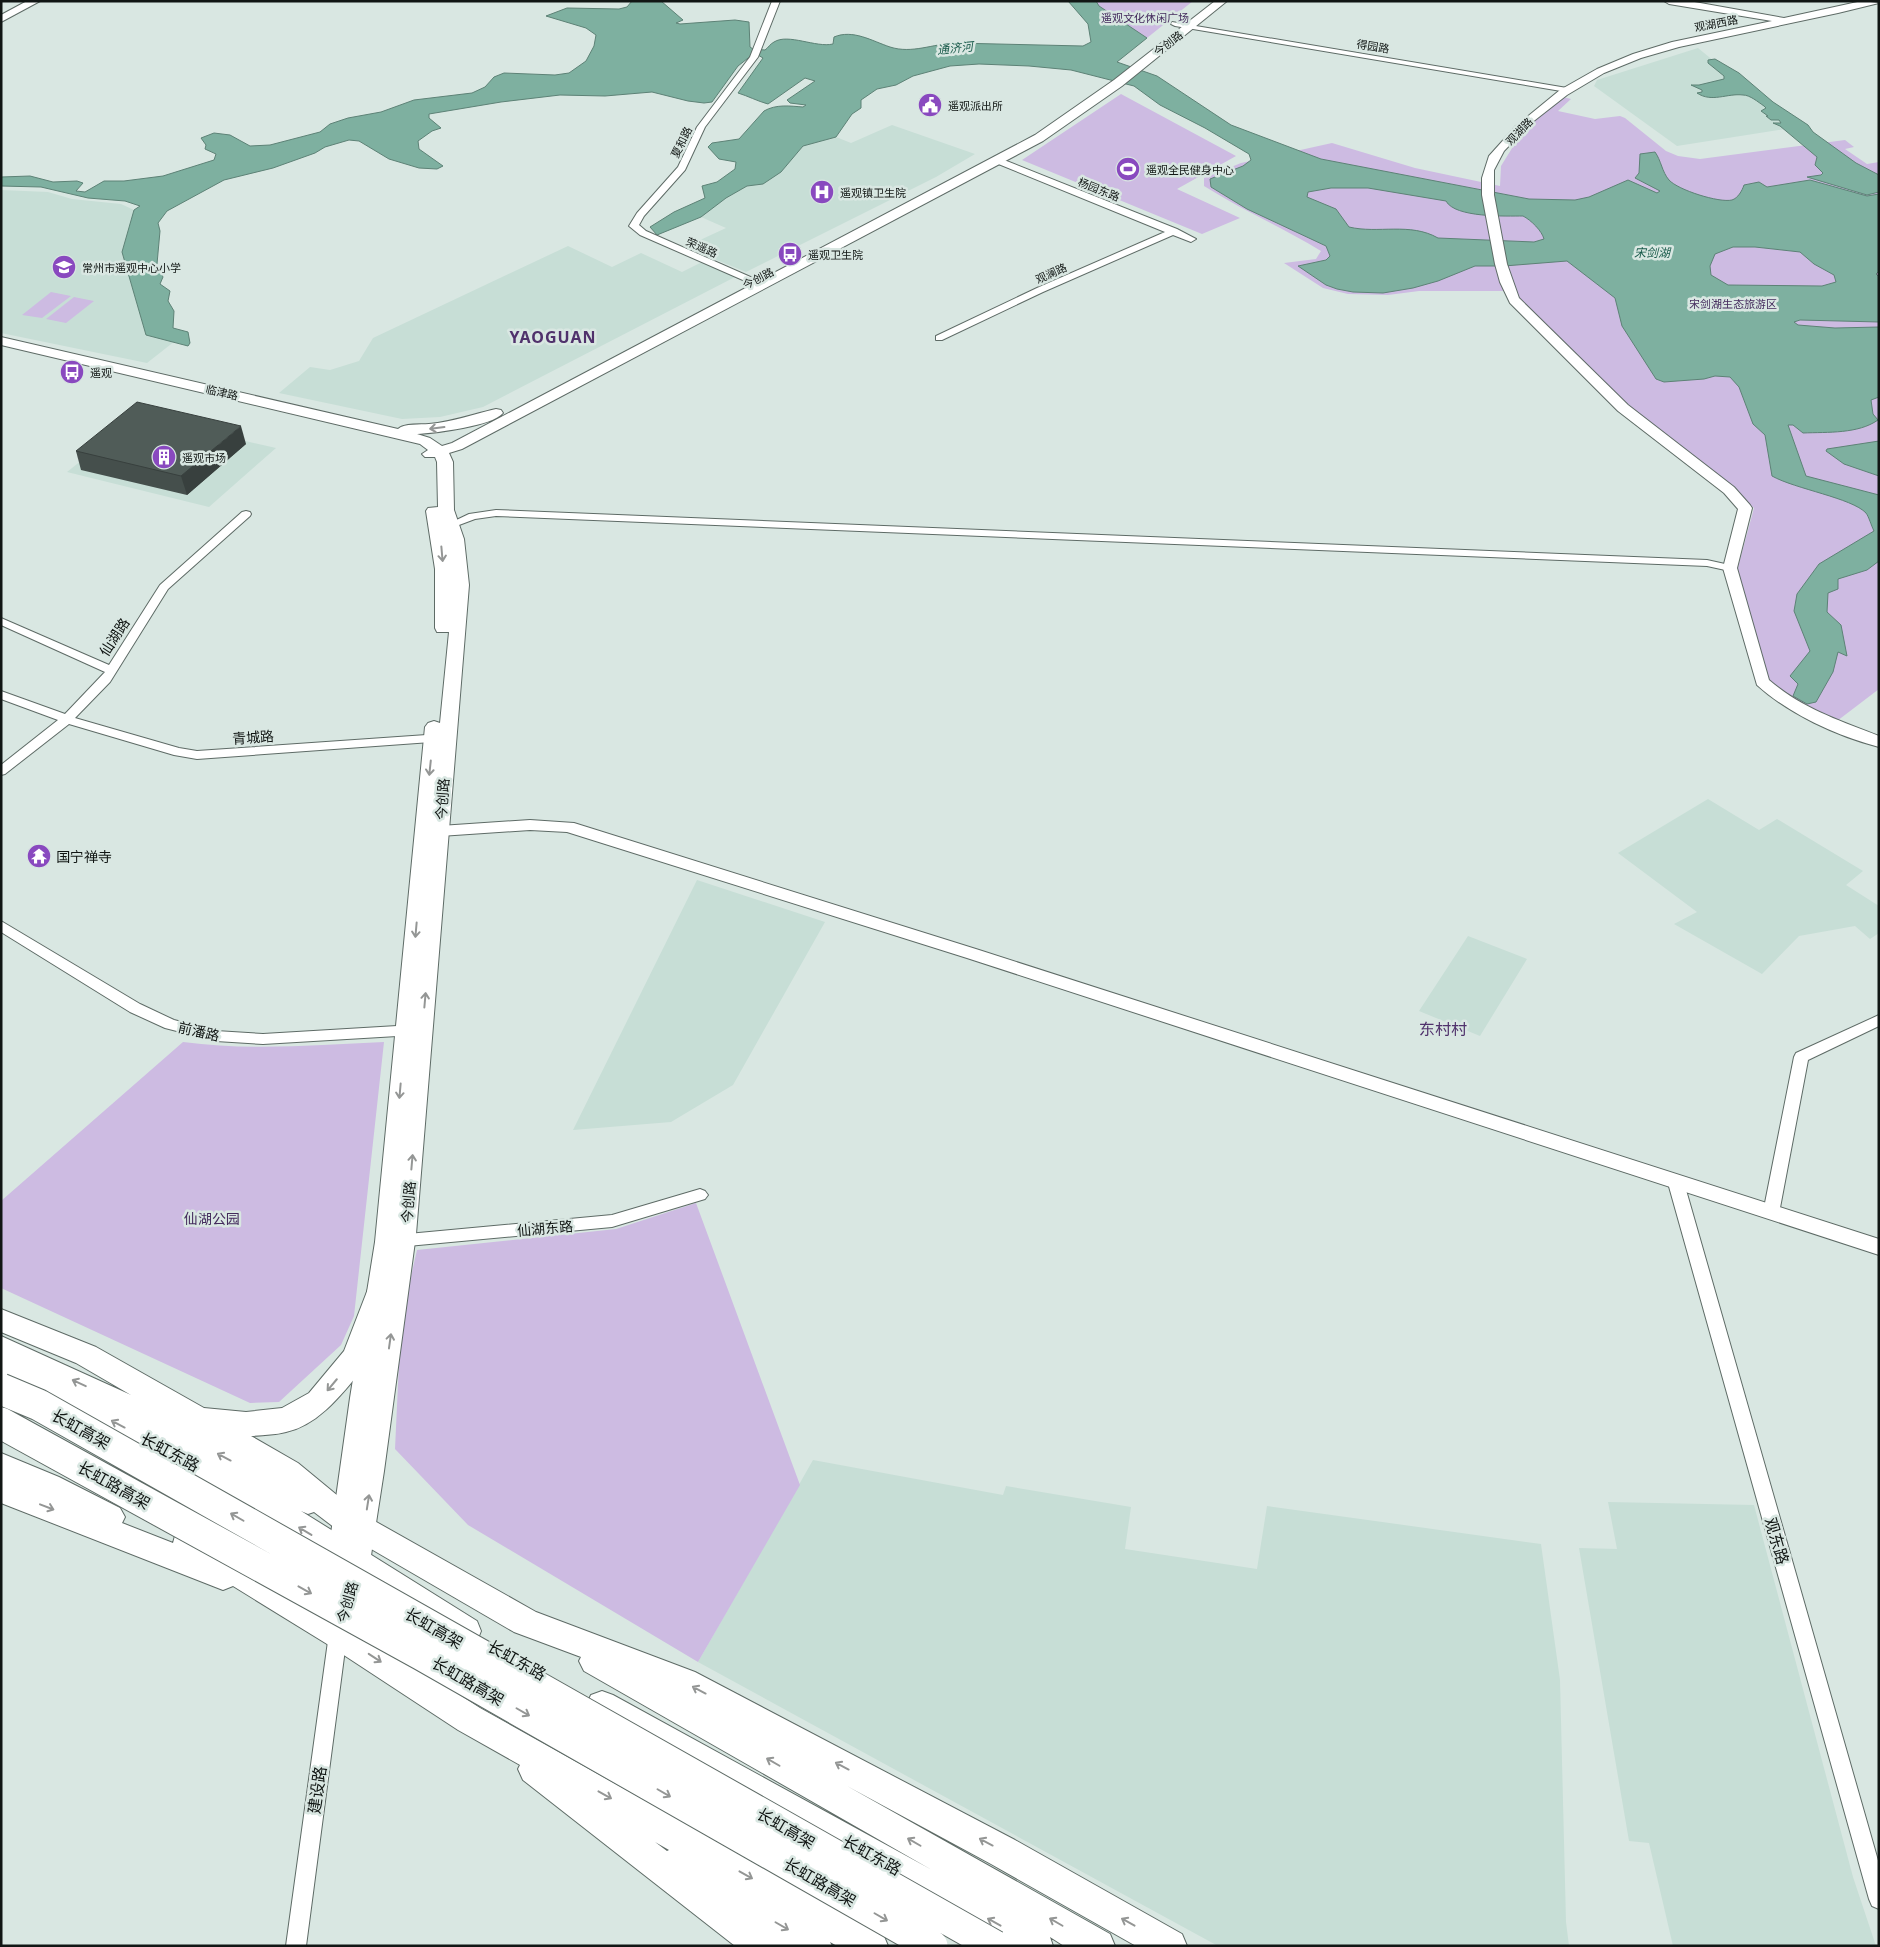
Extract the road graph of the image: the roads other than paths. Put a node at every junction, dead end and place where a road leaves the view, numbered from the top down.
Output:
1 (21, 1) edge
2 (35, 1) edge
3 (776, 1) edge
4 (1205, 1) edge
5 (1222, 1) edge
6 (1669, 1) edge
7 (1875, 1) edge
8 (1, 12) edge
9 (1, 20) edge
10 (1792, 21) junction
11 (1174, 24) junction
12 (1189, 27) junction
13 (1132, 66) junction
14 (1113, 81) junction
15 (1567, 90) junction
16 (999, 161) junction
17 (1174, 231) junction
18 (643, 233) joint
19 (1191, 239) dead end
20 (752, 281) junction
21 (939, 338) dead end
22 (1, 341) edge
23 (1, 350) edge
24 (500, 411) junction
25 (388, 430) junction
26 (435, 451) junction
27 (246, 514) dead end
28 (451, 525) junction
29 (1730, 568) junction
30 (1, 621) edge
31 (111, 670) junction
32 (1, 695) edge
33 (67, 718) junction
34 (440, 738) junction
35 (1879, 742) edge
36 (1, 771) edge
37 (440, 831) junction
38 (1, 926) edge
39 (1879, 1020) edge
40 (415, 1030) junction
41 (1676, 1182) junction
42 (700, 1195) dead end
43 (1771, 1213) junction
44 (395, 1241) junction
45 (1879, 1247) edge
46 (378, 1297) junction
47 (1, 1320) edge
48 (1, 1347) edge
49 (1, 1370) edge
50 (1, 1389) edge
51 (197, 1419) junction
52 (1, 1423) edge
53 (1, 1439) edge
54 (1, 1466) edge
55 (1, 1490) edge
56 (354, 1524) junction
57 (349, 1557) junction
58 (240, 1583) junction
59 (306, 1616) junction
60 (525, 1622) junction
61 (338, 1634) junction
62 (469, 1719) junction
63 (576, 1801) junction
64 (1879, 1899) edge
65 (296, 1946) edge
66 (768, 1946) edge
67 (815, 1946) edge
68 (871, 1946) edge
69 (932, 1946) edge
70 (995, 1946) edge
71 (1036, 1946) edge
72 (1098, 1946) edge
73 (1170, 1946) edge

1 - 8 street
2 - 9 street
3 - 18 street, 夏和路
4 - 11 main road, 今创路
5 - 12 main road, 今创路
6 - 10 street
7 - 10 street, 观湖西路
10 - 15 street, 观湖西路
11 - 12 street, 得园路
11 - 13 main road, 今创路
12 - 13 main road, 今创路
12 - 15 street, 得园路
13 - 14 main road
14 - 16 main road, 今创路
14 - 20 main road, 今创路
15 - 29 street, 观湖路
16 - 17 street, 杨园东路
16 - 26 main road, 今创路
17 - 19 street, 杨园东路
17 - 21 street, 观澜路
18 - 20 street, 荣遥路
20 - 24 main road, 今创路
22 - 25 main road, 临津路
23 - 26 main road, 临津路
24 -> 25 main road
24 - 26 main road, 今创路
25 - 26 main road, 临津路
26 - 28 main road, 今创路
26 -> 34 main road, 今创路
27 - 31 street, 仙湖路
28 - 29 street
28 - 34 main road, 今创路
29 - 35 street
30 - 31 street
31 - 33 street, 仙湖路
32 - 33 street, 青城路
33 - 34 street, 青城路
33 - 36 street, 仙湖路
34 - 37 main road, 今创路
34 -> 40 main road, 今创路
40 -> 37 main road, 今创路
37 - 41 street
38 - 40 street, 前潘路
39 - 43 street
40 - 44 main road, 今创路
41 - 43 street
41 - 64 street, 观东路
42 - 44 street, 仙湖东路
43 - 45 street
44 - 46 main road, 今创路
56 -> 44 main road, 今创路
46 -> 51 highway
46 - 56 main road, 今创路
47 - 51 highway
56 -> 48 highway
57 -> 49 highway, 长虹东路
70 -> 50 highway, 长虹高架, bridge
51 - 56 highway
52 -> 69 highway, 长虹路高架, bridge
53 - 59 highway
54 - 58 highway
55 -> 58 highway
56 - 57 main road, 今创路
56 - 60 highway
57 - 61 main road, 今创路
71 -> 57 highway, 长虹东路
58 - 59 highway
59 - 61 highway
72 -> 60 highway
73 -> 60 highway
61 -> 62 highway
61 - 65 street, 建设路
62 - 63 highway
62 -> 68 highway
63 - 66 highway
63 -> 67 highway

